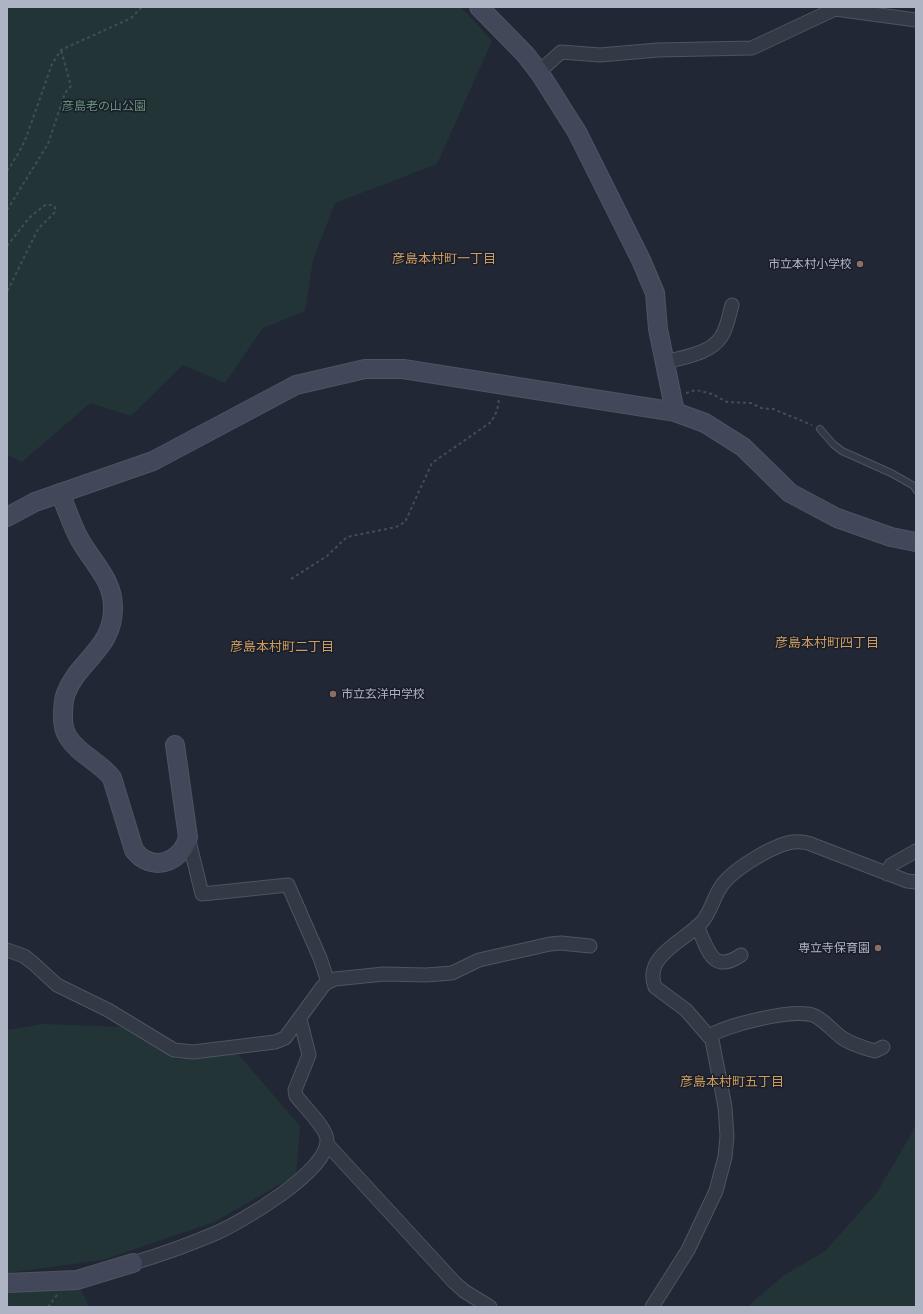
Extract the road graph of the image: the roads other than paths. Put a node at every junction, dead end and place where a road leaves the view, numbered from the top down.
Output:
1 (479, 7) edge
2 (916, 20) edge
3 (539, 72) junction
4 (732, 305) dead end
5 (666, 362) junction
6 (680, 405) junction
7 (820, 429) road end
8 (916, 490) edge
9 (60, 493) junction
10 (916, 498) edge
11 (7, 517) edge
12 (916, 542) edge
13 (174, 745) dead end
14 (188, 837) junction
15 (916, 851) edge
16 (887, 874) junction
17 (916, 882) edge
18 (697, 926) junction
19 (590, 946) dead end
20 (7, 950) edge
21 (742, 955) dead end
22 (328, 982) junction
23 (300, 1019) junction
24 (709, 1036) junction
25 (883, 1047) dead end
26 (327, 1144) junction
27 (134, 1262) joint
28 (7, 1283) edge
29 (490, 1307) edge
30 (652, 1307) edge

1 - 3 street
2 - 3 street
3 - 5 street
4 - 5 street
5 - 6 street
6 - 9 street
6 - 12 street
7 - 8 lane
8 - 10 lane
9 - 11 street
9 - 14 street
13 - 14 street
14 - 22 street
15 - 16 street
16 - 17 street
16 - 18 street
18 - 21 street
18 - 24 street
19 - 22 street
20 - 23 street
22 - 23 street
23 - 26 street
24 - 25 street
24 - 30 street
26 - 27 street
26 - 29 street
27 - 28 street

